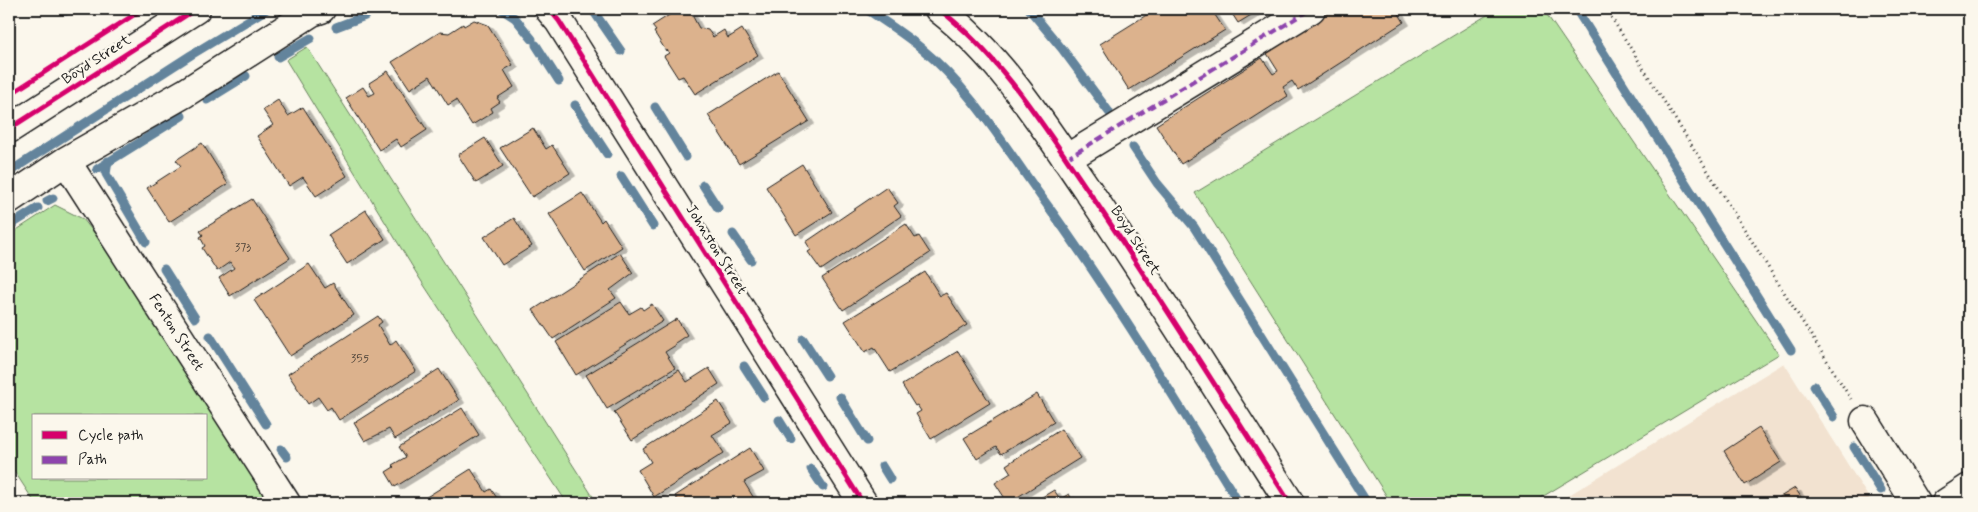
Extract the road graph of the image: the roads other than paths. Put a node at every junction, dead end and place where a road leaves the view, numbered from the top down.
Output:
1 (196, 9) edge
2 (321, 9) edge
3 (549, 9) edge
4 (939, 9) edge
5 (1311, 9) edge
6 (9, 129) edge
7 (1066, 159) junction
8 (66, 161) junction
9 (9, 199) edge
10 (1865, 421) road end
11 (1969, 488) edge
12 (286, 503) edge
13 (863, 503) edge
14 (1290, 503) edge
15 (1916, 503) edge
16 (1946, 503) edge

1 - 6 street, Boyd Street
2 - 8 street
3 - 13 street, Johnston Street
4 - 7 street, Boyd Street
5 - 7 street
7 - 14 street, Boyd Street
8 - 9 street
8 - 12 street, Fenton Street
10 - 15 street
11 - 16 street

